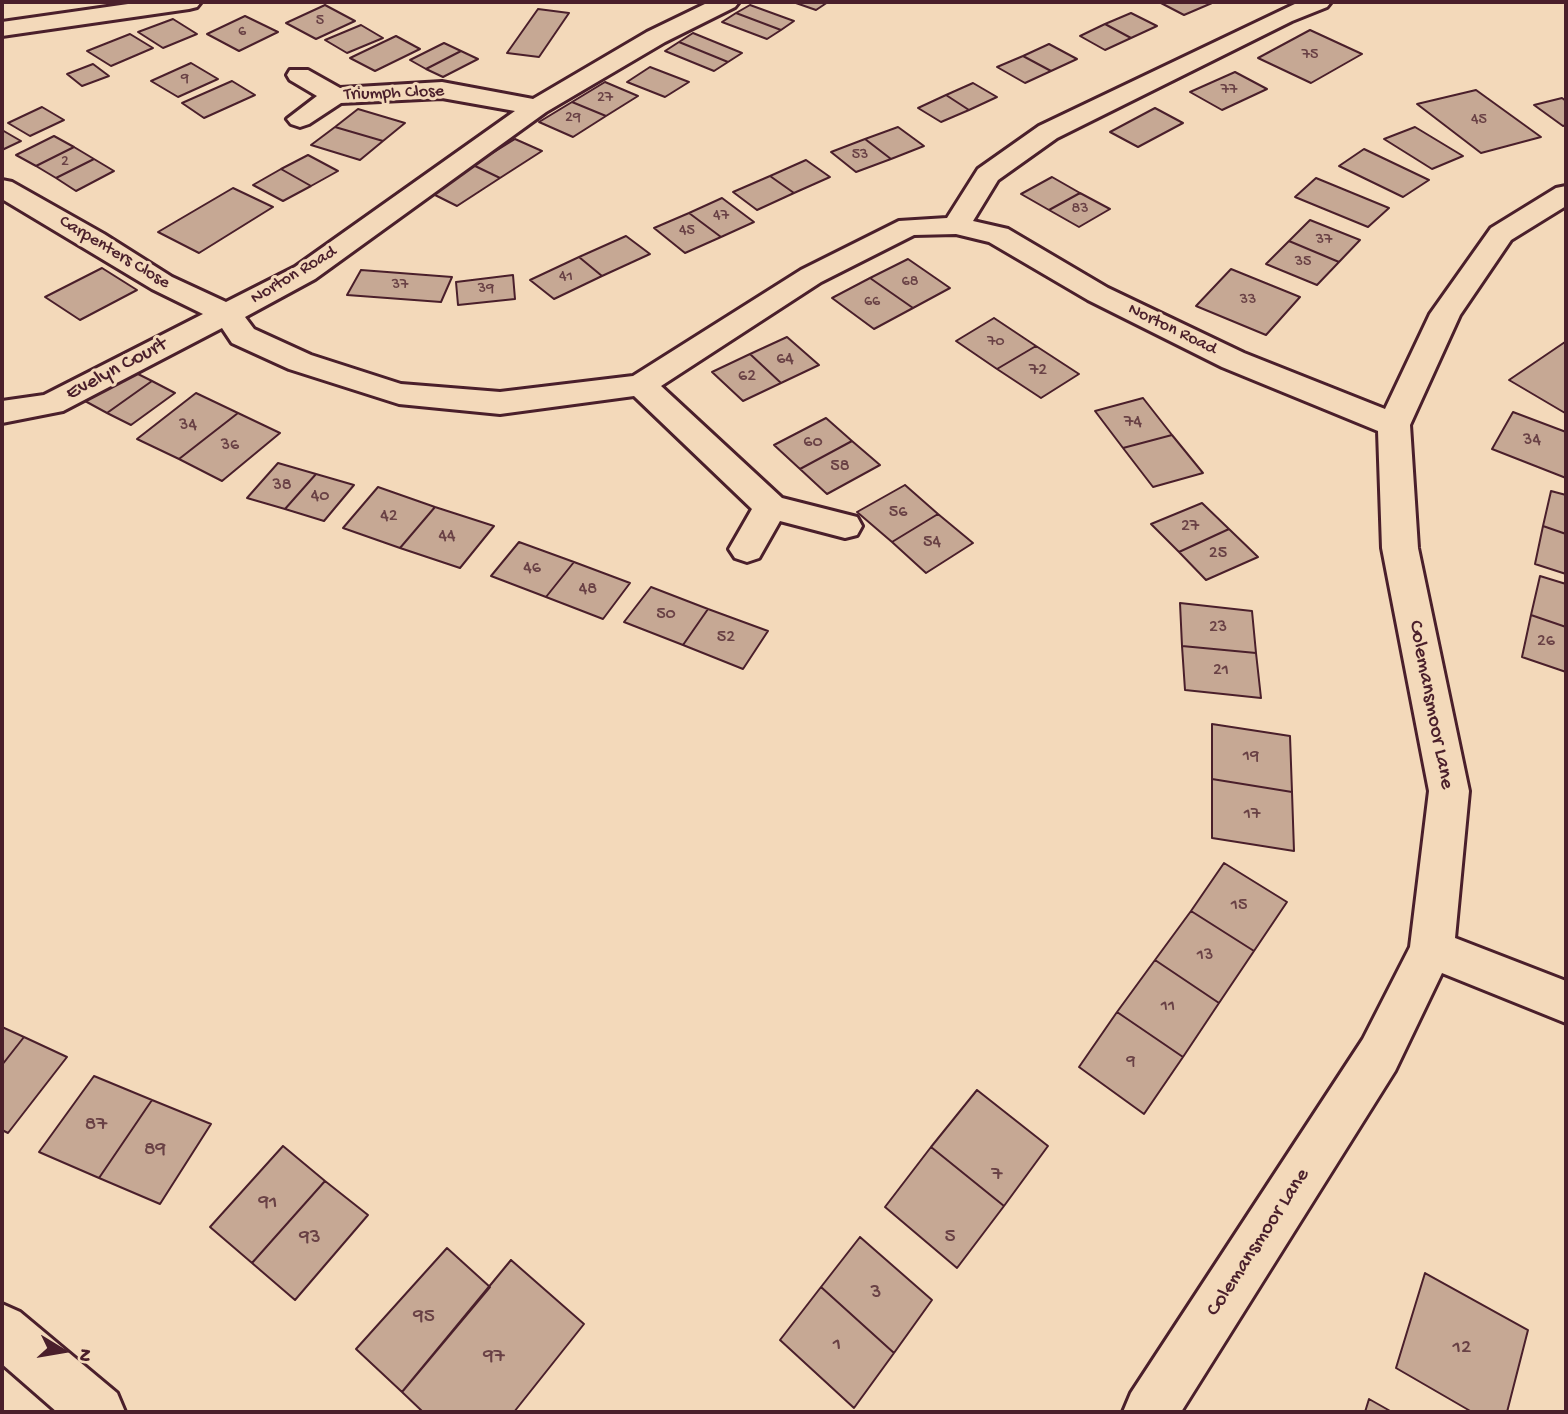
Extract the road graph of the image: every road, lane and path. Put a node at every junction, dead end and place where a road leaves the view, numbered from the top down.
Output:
1 (189, 2) edge
2 (727, 2) edge
3 (1258, 2) edge
4 (1319, 2) edge
5 (1284, 16) junction
6 (2, 29) edge
7 (299, 75) dead end
8 (335, 96) junction
9 (537, 107) junction
10 (300, 118) dead end
11 (2, 188) edge
12 (1566, 194) edge
13 (956, 226) junction
14 (228, 314) junction
15 (641, 385) junction
16 (2, 412) edge
17 (1394, 425) junction
18 (771, 507) junction
19 (845, 526) dead end
20 (747, 549) dead end
21 (1432, 948) junction
22 (1566, 1002) edge
23 (2, 1330) edge
24 (98, 1412) edge
25 (1150, 1412) edge

1 - 6 street
2 - 9 street, Norton Road
3 - 5 street
4 - 5 street
5 - 13 street
7 - 8 street, Triumph Close
8 - 9 street, Triumph Close
8 - 10 street, Triumph Close
9 - 14 street, Norton Road
11 - 14 street, Carpenters Close
12 - 17 street, Colemansmoor Lane
13 - 15 street, Norton Road
13 - 17 street, Norton Road
14 - 15 street, Norton Road
14 - 16 street, Evelyn Court
15 - 18 street
17 - 21 street, Colemansmoor Lane
18 - 19 street
18 - 20 street
21 - 22 street
21 - 25 street, Colemansmoor Lane
23 - 24 street

